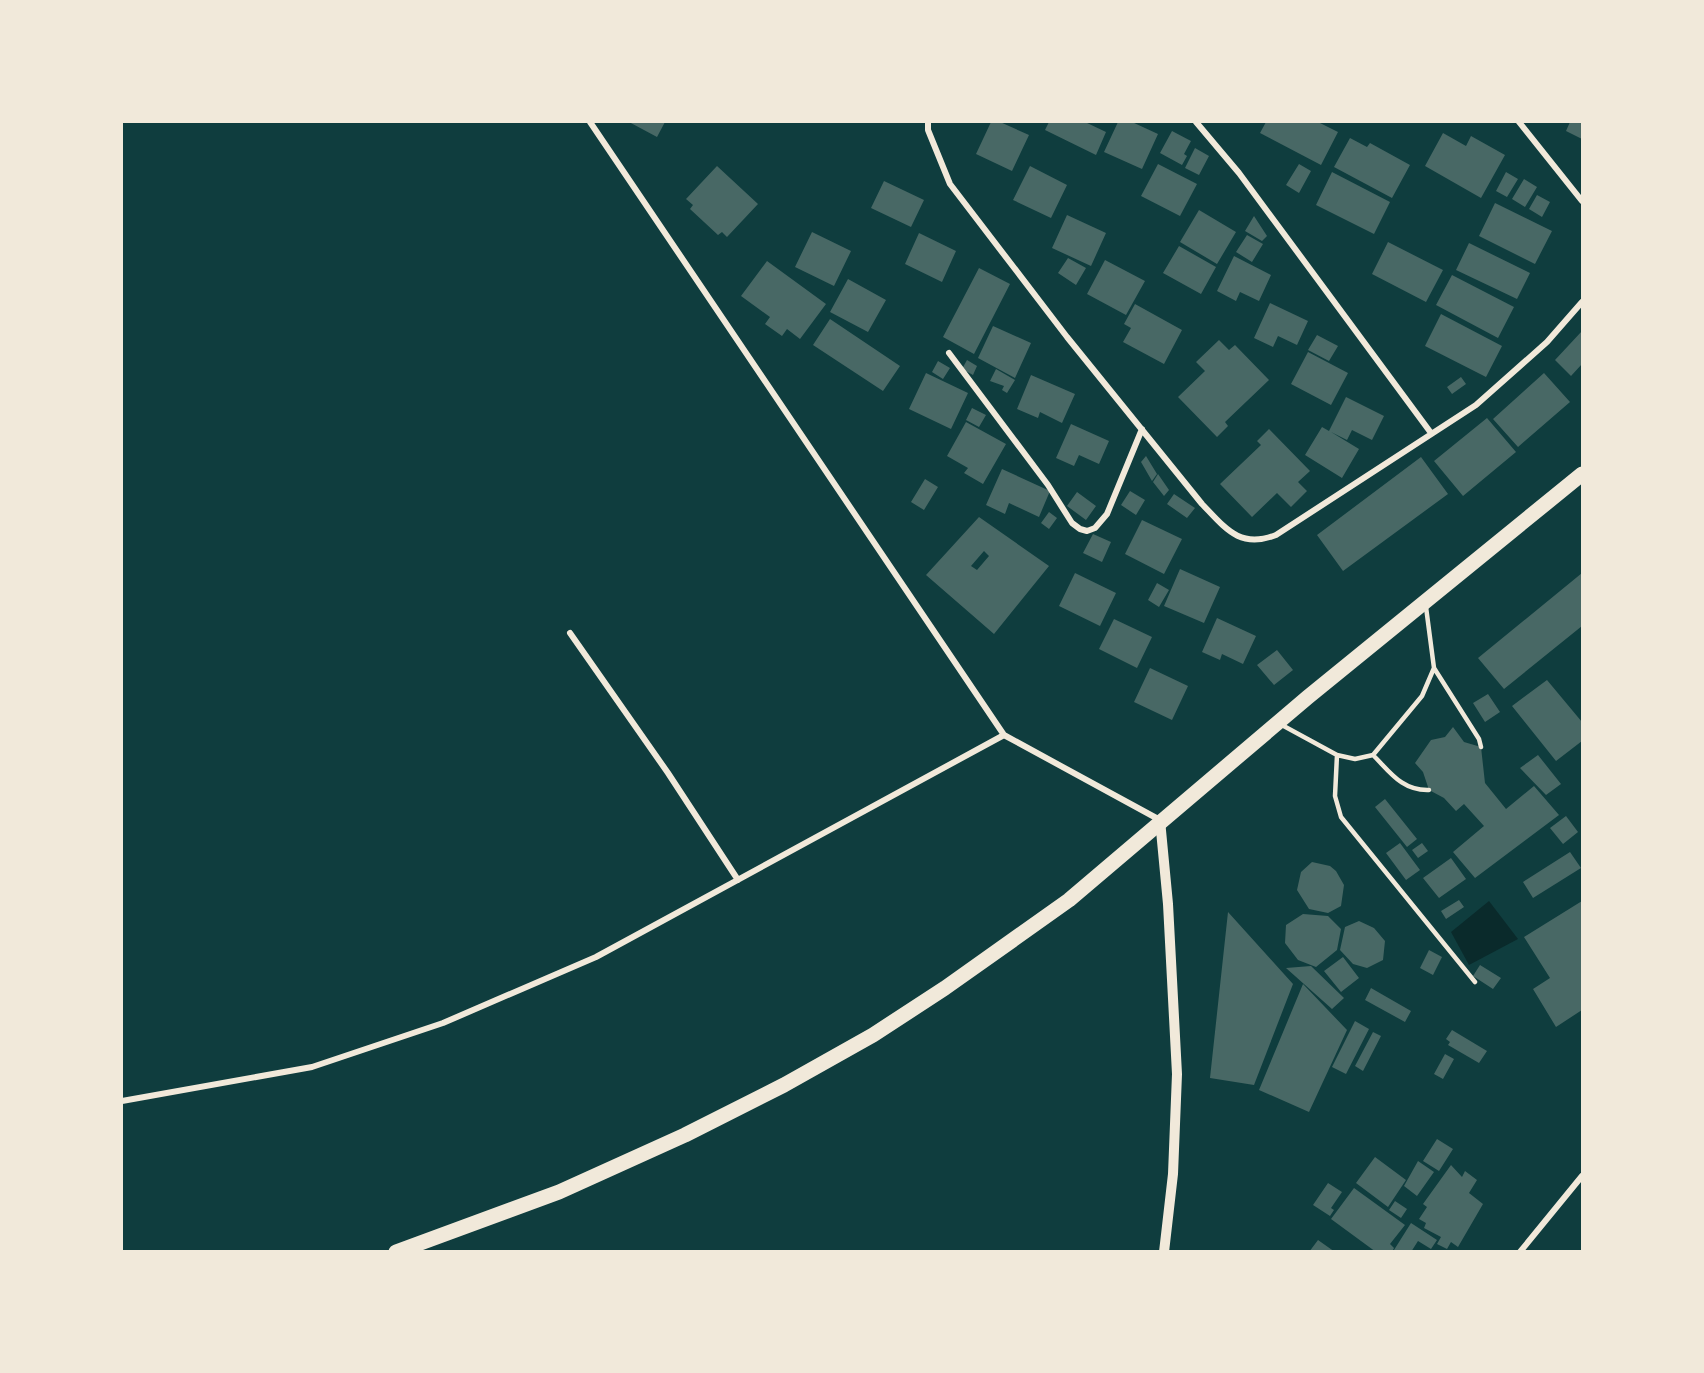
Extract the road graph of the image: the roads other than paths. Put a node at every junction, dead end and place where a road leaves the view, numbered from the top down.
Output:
1 (590, 122) edge
2 (928, 122) edge
3 (1196, 122) edge
4 (1520, 122) edge
5 (1582, 201) edge
6 (1582, 302) edge
7 (949, 353) dead end
8 (1142, 429) junction
9 (1431, 433) junction
10 (1582, 474) edge
11 (1426, 602) junction
12 (570, 633) dead end
13 (1434, 668) junction
14 (1277, 723) junction
15 (1004, 735) junction
16 (1480, 747) dead end
17 (1337, 755) junction
18 (1373, 755) junction
19 (1429, 789) dead end
20 (1160, 820) junction
21 (738, 880) junction
22 (1475, 982) dead end
23 (122, 1101) edge
24 (1582, 1176) edge
25 (396, 1251) edge
26 (1164, 1251) edge
27 (1520, 1251) edge

1 - 15 street
2 - 8 street
3 - 9 street
4 - 5 street
6 - 9 street
7 - 8 street
8 - 9 street
10 - 11 main road
11 - 13 lane
11 - 14 main road
12 - 21 street
13 - 16 lane
13 - 18 lane
14 - 17 lane
14 - 20 main road
15 - 20 street
15 - 21 street
17 - 18 lane
17 - 22 lane
18 - 19 lane
20 - 25 main road
20 - 26 street
21 - 23 street
24 - 27 street

